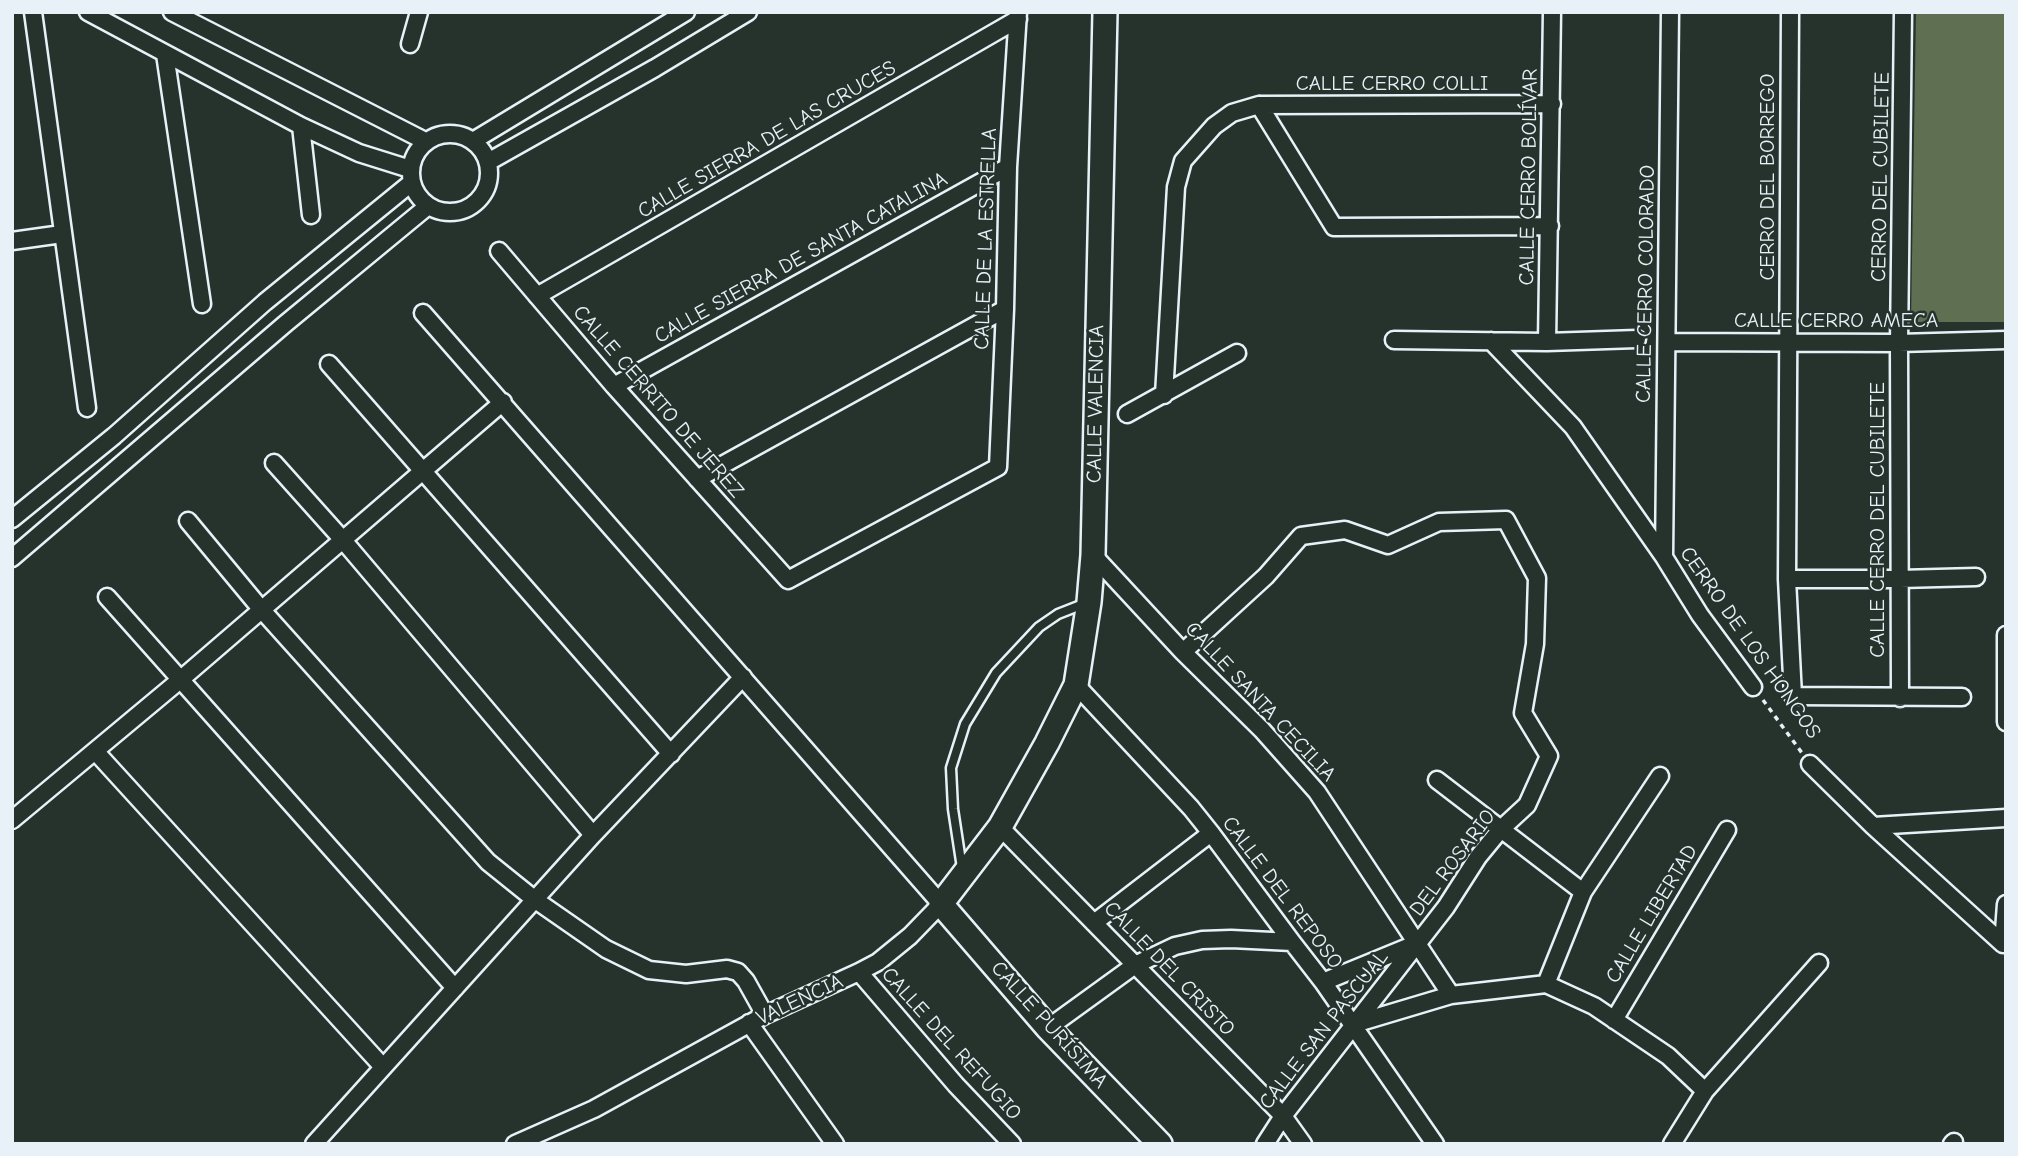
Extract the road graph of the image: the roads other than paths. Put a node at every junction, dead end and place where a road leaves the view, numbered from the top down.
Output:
1 (33, 12) edge
2 (88, 12) edge
3 (172, 12) edge
4 (419, 12) edge
5 (687, 12) edge
6 (748, 12) edge
7 (1105, 12) edge
8 (1552, 12) edge
9 (1670, 12) edge
10 (1790, 12) edge
11 (1903, 12) edge
12 (1018, 16) edge
13 (410, 44) dead end
14 (165, 54) junction
15 (1552, 104) junction
16 (1259, 105) junction
17 (302, 126) junction
18 (425, 141) junction
19 (473, 141) junction
20 (488, 162) junction
21 (1008, 167) junction
22 (411, 176) junction
23 (428, 206) junction
24 (311, 215) dead end
25 (1550, 226) junction
26 (62, 234) junction
27 (12, 241) edge
28 (499, 251) dead end
29 (537, 296) junction
30 (202, 304) dead end
31 (1005, 309) junction
32 (423, 313) dead end
33 (1637, 339) dead end
34 (1394, 340) dead end
35 (2006, 340) edge
36 (1491, 341) junction
37 (1547, 342) junction
38 (1667, 342) junction
39 (1788, 343) junction
40 (1899, 343) junction
41 (1237, 353) dead end
42 (329, 364) dead end
43 (614, 386) junction
44 (1164, 395) junction
45 (503, 402) junction
46 (87, 408) dead end
47 (1127, 414) dead end
48 (274, 463) dead end
49 (422, 470) junction
50 (697, 479) junction
51 (12, 519) edge
52 (188, 521) dead end
53 (342, 539) junction
54 (1093, 555) junction
55 (1664, 557) junction
56 (12, 558) edge
57 (1976, 577) dead end
58 (1787, 579) junction
59 (1900, 579) junction
60 (789, 580) joint
61 (107, 597) dead end
62 (1089, 602) junction
63 (261, 609) junction
64 (2006, 635) edge
65 (1184, 652) junction
66 (743, 677) junction
67 (180, 680) junction
68 (1076, 685) junction
69 (1753, 687) road end
70 (1962, 697) dead end
71 (1900, 698) junction
72 (2006, 722) edge
73 (95, 751) junction
74 (671, 754) junction
75 (1810, 764) road end
76 (1660, 776) dead end
77 (1437, 780) dead end
78 (1026, 783) joint
79 (2006, 818) edge
80 (12, 820) edge
81 (1873, 826) junction
82 (1000, 827) junction
83 (1501, 829) junction
84 (1727, 830) dead end
85 (1211, 833) junction
86 (593, 835) junction
87 (963, 874) junction
88 (1583, 892) junction
89 (534, 899) junction
90 (941, 904) junction
91 (2006, 904) edge
92 (1094, 923) junction
93 (1292, 942) junction
94 (1418, 943) junction
95 (1819, 963) dead end
96 (1135, 965) junction
97 (859, 972) junction
98 (1323, 982) junction
99 (1546, 984) junction
100 (454, 988) junction
101 (1451, 995) junction
102 (765, 1015) junction
103 (1614, 1020) junction
104 (749, 1023) junction
105 (1353, 1024) junction
106 (1048, 1028) junction
107 (383, 1067) junction
108 (1705, 1090) junction
109 (1283, 1116) junction
110 (314, 1144) edge
111 (515, 1144) edge
112 (835, 1144) edge
113 (1012, 1144) edge
114 (1160, 1144) edge
115 (1265, 1144) edge
116 (1303, 1144) edge
117 (1435, 1144) edge
118 (1672, 1144) edge

1 - 26 street
2 - 14 street
3 - 18 street
4 - 13 street
5 - 19 street
6 - 20 street
7 - 54 street, CALLE VALENCIA
8 - 15 street, CALLE CERRO BOLÍVAR
9 - 38 street, CALLE CERRO COLORADO
10 - 39 street, CERRO DEL BORREGO
11 - 40 street, CERRO DEL CUBILETE
12 - 21 street, CALLE DE LA ESTRELLA
12 - 29 street, CALLE SIERRA DE LAS CRUCES
14 - 17 street
14 - 30 street
15 - 16 street, CALLE CERRO COLLI
15 - 25 street, CALLE CERRO BOLÍVAR
16 - 25 street
16 - 44 street, CALLE CERRO COLLI
17 - 22 street
17 - 24 street
18 - 19 street
18 - 22 street
19 - 20 street
20 - 23 street
21 - 31 street, CALLE DE LA ESTRELLA
21 - 43 street, CALLE SIERRA DE SANTA CATALINA
22 - 23 street
22 - 51 street
23 - 56 street
25 - 37 street, CALLE CERRO BOLÍVAR
26 - 27 street
26 - 46 street
28 - 29 street, CALLE CERRITO DE JEREZ
29 - 43 street, CALLE CERRITO DE JEREZ
31 - 50 street
31 - 60 street, CALLE DE LA ESTRELLA
32 - 45 street
33 - 37 street
34 - 36 street
35 - 40 street, CALLE CERRO AMECA
36 - 37 street
36 - 55 street, CERRO DE LOS HONGOS
38 - 39 street, CALLE CERRO AMECA
38 - 55 street, CALLE CERRO COLORADO
39 - 40 street, CALLE CERRO AMECA
39 - 58 street, CERRO DEL BORREGO
40 - 59 street, CALLE CERRO DEL CUBILETE
41 - 44 street
42 - 49 street
43 - 50 street, CALLE CERRITO DE JEREZ
44 - 47 street
45 - 49 street
45 - 66 street
48 - 53 street
49 - 53 street
49 - 74 street
50 - 60 street, CALLE CERRITO DE JEREZ
52 - 63 street
53 - 63 street
53 - 86 street
54 - 62 street, CALLE VALENCIA
54 - 65 street, CALLE SANTA CECILIA
55 - 69 street, CERRO DE LOS HONGOS
57 - 59 street
58 - 59 street
58 - 71 street, CERRO DEL BORREGO
59 - 71 street, CALLE CERRO DEL CUBILETE
61 - 67 street
62 - 68 street, CALLE VALENCIA
62 - 87 lane
63 - 67 street
63 - 89 street
64 - 72 street
65 - 83 street, DEL ROSARIO
65 - 94 street, CALLE SANTA CECILIA
66 - 74 street
66 - 90 street
67 - 73 street
67 - 100 street
68 - 78 street, CALLE VALENCIA
68 - 85 street, CALLE DEL REPOSO
70 - 71 street
73 - 80 street
73 - 107 street
74 - 86 street
75 - 81 street, CERRO DE LOS HONGOS
76 - 88 street
77 - 83 street
78 - 82 street, VALENCIA
79 - 81 street
81 - 91 street, CERRO DE LOS HONGOS
82 - 87 street, VALENCIA
82 - 92 street, CALLE DEL CRISTO
83 - 88 street
83 - 94 street, DEL ROSARIO
84 - 103 street, CALLE LIBERTAD
85 - 92 street
85 - 93 street, CALLE DEL REPOSO
86 - 89 street
87 - 90 street, VALENCIA
88 - 99 street
89 - 100 street
89 - 102 street
90 - 97 street, VALENCIA
90 - 106 street, CALLE PURÍSIMA
92 - 96 street, CALLE DEL CRISTO
93 - 96 street
93 - 98 street, CALLE DEL REPOSO
94 - 98 street, DEL ROSARIO
94 - 101 street, CALLE SANTA CECILIA
94 - 105 street, CALLE SAN PASCUAL
95 - 108 street
96 - 106 street
96 - 109 street, CALLE DEL CRISTO
97 - 102 street, VALENCIA
97 - 113 street, CALLE DEL REFUGIO
98 - 105 street, CALLE DEL REPOSO
99 - 101 street
99 - 103 street
100 - 107 street
101 - 105 street
102 - 104 street, VALENCIA
103 - 108 street
104 - 111 street, VALENCIA
104 - 112 street
105 - 109 street, CALLE SAN PASCUAL
105 - 117 street, CALLE DEL REPOSO
106 - 114 street, CALLE PURÍSIMA
107 - 110 street
108 - 118 street
109 - 115 street, CALLE SAN PASCUAL
109 - 116 street, CALLE DEL CRISTO

